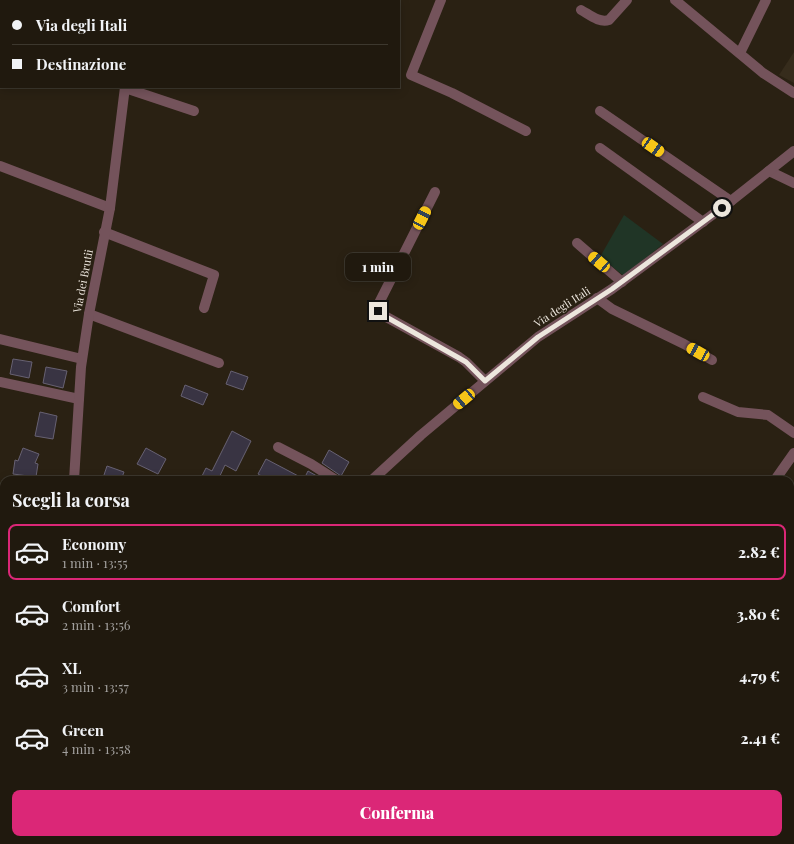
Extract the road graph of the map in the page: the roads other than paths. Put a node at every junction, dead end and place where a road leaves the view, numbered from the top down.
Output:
1 (441, 0) edge
2 (627, 0) edge
3 (675, 0) edge
4 (766, 0) edge
5 (581, 10) dead end
6 (740, 53) junction
7 (125, 88) edge
8 (794, 93) edge
9 (194, 111) dead end
10 (600, 111) dead end
11 (526, 132) dead end
12 (600, 148) dead end
13 (794, 151) edge
14 (0, 166) edge
15 (769, 171) junction
16 (794, 183) edge
17 (435, 192) dead end
18 (731, 201) junction
19 (110, 208) junction
20 (703, 222) junction
21 (104, 232) junction
22 (577, 243) dead end
23 (622, 282) junction
24 (597, 298) junction
25 (204, 308) dead end
26 (89, 314) junction
27 (0, 339) edge
28 (82, 359) junction
29 (712, 360) dead end
30 (219, 363) dead end
31 (485, 381) junction
32 (0, 382) edge
33 (703, 397) dead end
34 (79, 399) junction
35 (794, 433) edge
36 (278, 447) dead end
37 (794, 453) edge
38 (74, 476) edge
39 (330, 476) edge
40 (376, 476) edge
41 (778, 476) edge

1 - 11 street
2 - 5 street
3 - 6 street
4 - 6 street
6 - 8 street
7 - 9 street
7 - 19 street, Via dei Brutii
10 - 18 street
12 - 20 street
13 - 15 street, Via degli Itali
14 - 19 street
15 - 16 street
15 - 18 street, Via degli Itali
17 - 31 street
18 - 20 street, Via degli Itali
19 - 21 street, Via dei Brutii
20 - 23 street, Via degli Itali
21 - 25 street
21 - 26 street, Via dei Brutii
22 - 23 street
23 - 24 street, Via degli Itali
24 - 29 street
24 - 31 street, Via degli Itali
26 - 28 street, Via dei Brutii
26 - 30 street
27 - 28 street
28 - 34 street, Via dei Brutii
31 - 40 street, Via degli Itali
32 - 34 street
33 - 35 street
34 - 38 street, Via dei Brutii
36 - 39 street
37 - 41 street

